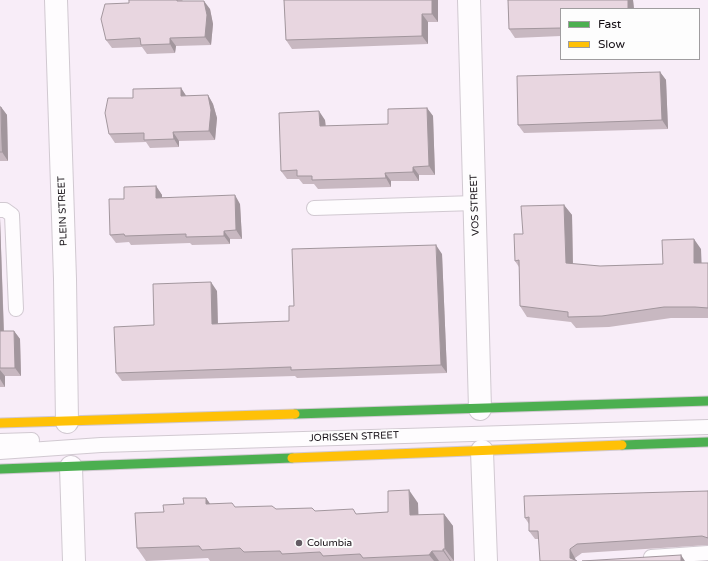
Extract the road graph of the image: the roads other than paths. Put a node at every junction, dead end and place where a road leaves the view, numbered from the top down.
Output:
1 (56, 0) edge
2 (469, 0) edge
3 (475, 203) junction
4 (314, 208) dead end
5 (0, 210) edge
6 (16, 309) dead end
7 (708, 401) edge
8 (480, 409) junction
9 (708, 419) edge
10 (67, 422) junction
11 (0, 423) edge
12 (708, 427) edge
13 (0, 441) edge
14 (708, 442) edge
15 (482, 451) junction
16 (0, 452) edge
17 (70, 467) junction
18 (0, 469) edge
19 (708, 553) edge
20 (638, 557) edge
21 (74, 561) edge
22 (486, 561) edge

1 - 10 street, PLEIN STREET
2 - 3 street, VOS STREET
3 - 4 lane
3 - 8 street, VOS STREET
5 - 6 lane
7 - 8 main road
8 - 10 main road
9 - 13 lane, JORISSEN STREET
10 - 11 main road
12 - 16 lane, JORISSEN STREET
14 - 15 main road, JORISSEN STREET
15 - 17 main road, JORISSEN STREET
15 - 22 street
17 - 18 main road, JORISSEN STREET
17 - 21 street
19 - 20 lane

